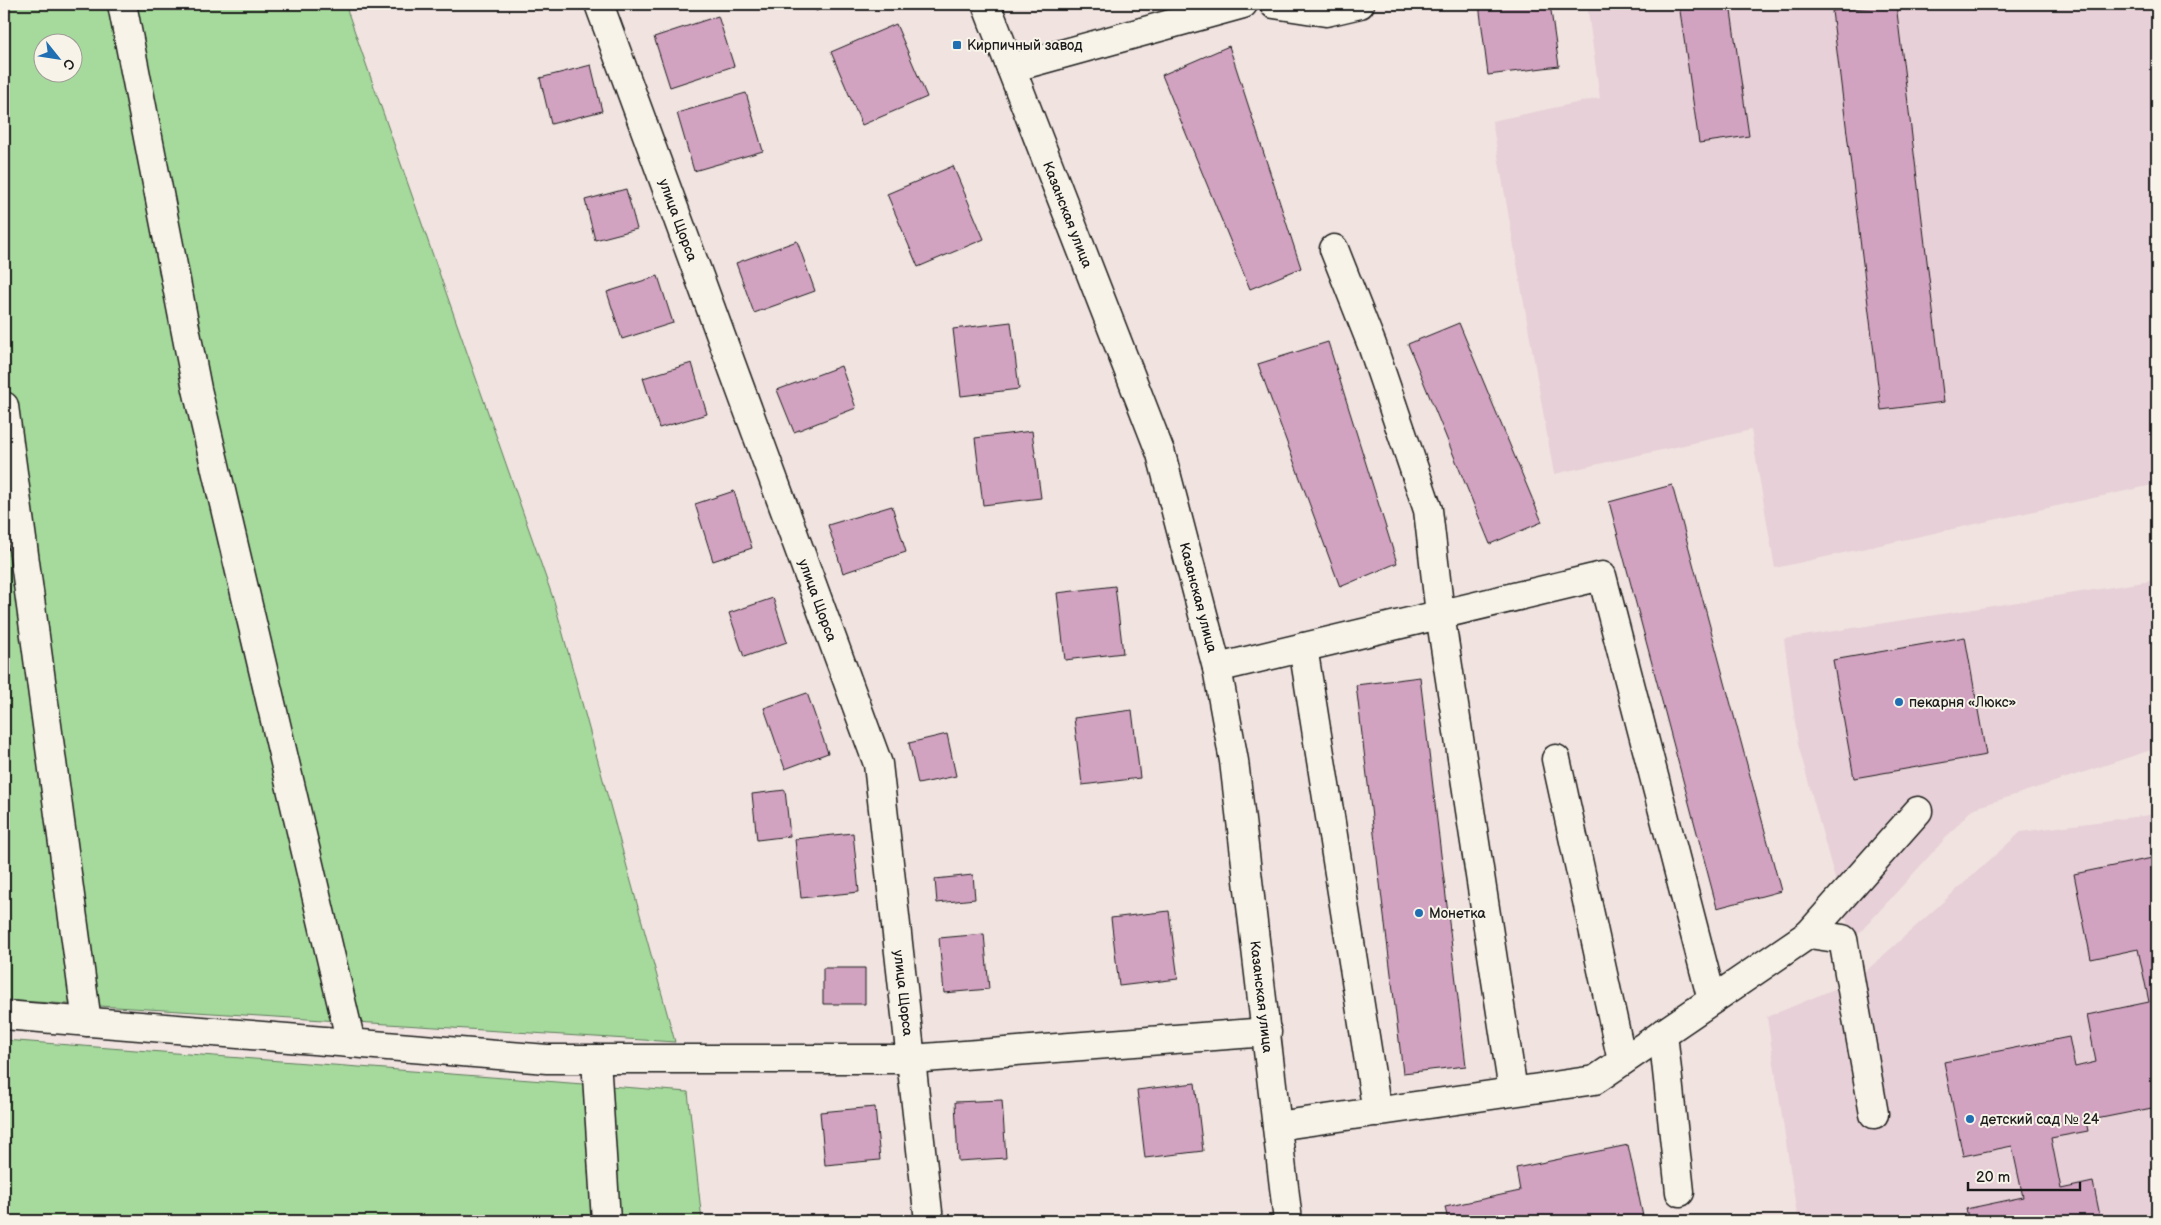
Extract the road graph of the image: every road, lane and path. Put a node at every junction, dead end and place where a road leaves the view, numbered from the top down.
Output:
1 (122, 4) edge
2 (599, 4) edge
3 (986, 4) edge
4 (1243, 4) edge
5 (1274, 4) edge
6 (1360, 4) edge
7 (1011, 68) junction
8 (1334, 248) dead end
9 (4, 406) edge
10 (1440, 614) junction
11 (1303, 647) junction
12 (1217, 668) junction
13 (1556, 759) dead end
14 (1918, 811) dead end
15 (1809, 934) junction
16 (1712, 1000) junction
17 (4, 1015) edge
18 (87, 1022) junction
19 (1267, 1032) junction
20 (1663, 1033) junction
21 (350, 1043) junction
22 (596, 1059) junction
23 (911, 1059) junction
24 (1622, 1061) junction
25 (1513, 1091) junction
26 (1377, 1112) junction
27 (1874, 1114) dead end
28 (1277, 1126) junction
29 (1680, 1192) dead end
30 (606, 1221) edge
31 (929, 1221) edge
32 (1288, 1221) edge

1 - 21 street
2 - 23 street, улица Щорса
3 - 7 street, Казанская улица
4 - 7 street
5 - 6 street
7 - 12 street, Казанская улица
8 - 10 street
9 - 18 street
10 - 11 street
10 - 16 street
10 - 25 street
11 - 12 street
11 - 26 street
12 - 19 street, Казанская улица
13 - 24 street
14 - 15 street
15 - 16 street
15 - 27 street
16 - 20 street
17 - 18 street
18 - 21 street
19 - 23 street
19 - 28 street, Казанская улица
20 - 24 street
20 - 29 street
21 - 22 street
22 - 23 street
22 - 30 street
23 - 31 street, улица Щорса
24 - 25 street
25 - 26 street
26 - 28 street
28 - 32 street, Казанская улица

